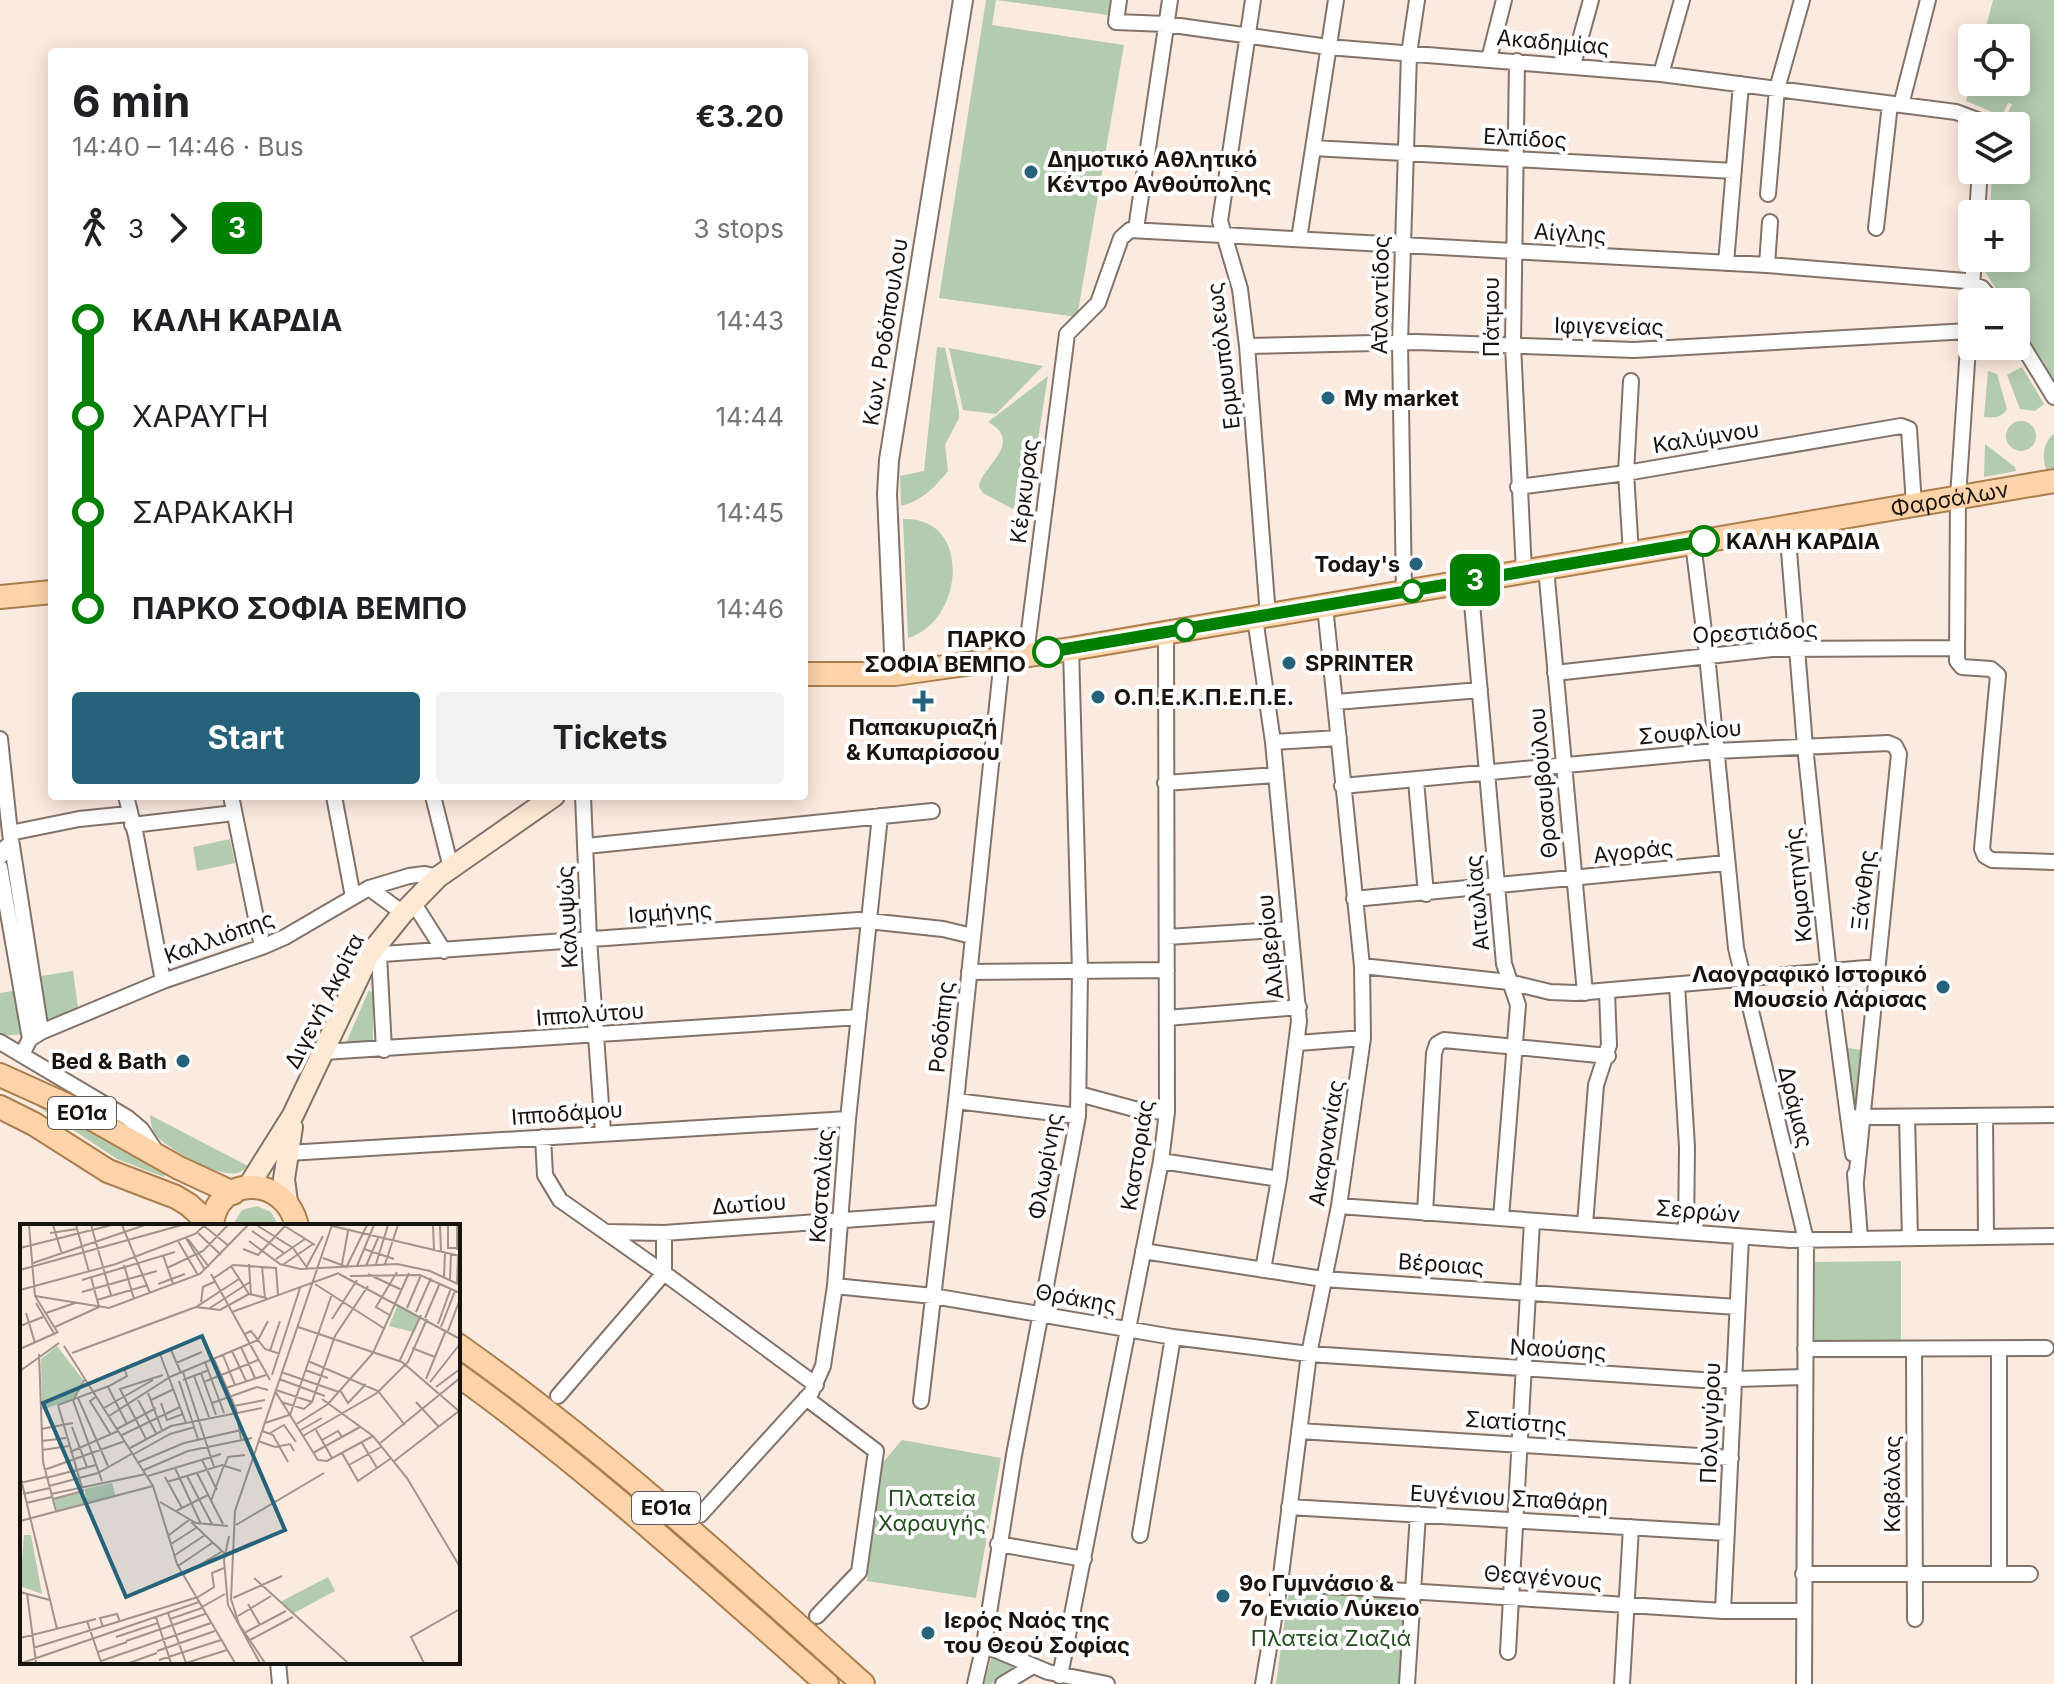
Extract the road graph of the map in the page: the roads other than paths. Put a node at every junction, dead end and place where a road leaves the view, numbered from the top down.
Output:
1 (963, 0) edge
2 (1119, 0) edge
3 (1170, 0) edge
4 (1253, 0) edge
5 (1336, 0) edge
6 (1417, 0) edge
7 (1504, 0) edge
8 (1591, 0) edge
9 (1682, 0) edge
10 (1802, 0) edge
11 (1928, 0) edge
12 (1166, 24) junction
13 (1248, 35) junction
14 (1328, 47) junction
15 (1409, 54) junction
16 (1489, 59) junction
17 (1517, 61) junction
18 (1573, 65) junction
19 (1661, 74) junction
20 (1741, 84) junction
21 (1777, 89) junction
22 (1896, 104) junction
23 (1958, 113) edge
24 (1313, 148) junction
25 (1406, 153) junction
26 (1515, 160) junction
27 (1734, 171) junction
28 (1768, 194) dead end
29 (1770, 222) dead end
30 (1876, 228) dead end
31 (1136, 229) junction
32 (1223, 234) junction
33 (1299, 239) junction
34 (1403, 246) junction
35 (1513, 252) junction
36 (1726, 263) junction
37 (1767, 265) junction
38 (1973, 272) edge
39 (1973, 283) junction
40 (1973, 288) edge
41 (1982, 288) edge
42 (1958, 332) edge
43 (1400, 342) junction
44 (1513, 345) junction
45 (1247, 346) junction
46 (2030, 358) edge
47 (1967, 360) edge
48 (1631, 381) dead end
49 (2054, 397) edge
50 (1626, 473) junction
51 (2054, 481) edge
52 (1518, 487) junction
53 (1958, 497) junction
54 (1914, 505) junction
55 (1787, 527) junction
56 (1693, 543) junction
57 (1631, 554) junction
58 (1535, 570) junction
59 (1470, 581) junction
60 (48, 592) edge
61 (1404, 592) junction
62 (0, 597) edge
63 (1325, 606) junction
64 (1262, 617) junction
65 (1166, 633) junction
66 (1957, 648) junction
67 (1071, 649) junction
68 (1799, 649) junction
69 (1026, 654) junction
70 (1707, 655) junction
71 (1002, 658) junction
72 (1555, 673) junction
73 (808, 674) edge
74 (895, 674) junction
75 (1480, 690) junction
76 (1336, 702) junction
77 (1339, 738) junction
78 (0, 739) edge
79 (1273, 742) junction
80 (1805, 746) junction
81 (1895, 746) joint
82 (1716, 751) junction
83 (1564, 766) junction
84 (1487, 773) junction
85 (1276, 775) junction
86 (1416, 781) junction
87 (1165, 783) junction
88 (1342, 786) junction
89 (127, 800) edge
90 (232, 800) edge
91 (335, 800) edge
92 (434, 800) edge
93 (548, 800) edge
94 (583, 800) edge
95 (932, 811) dead end
96 (234, 813) junction
97 (880, 816) junction
98 (130, 819) junction
99 (11, 838) junction
100 (586, 846) junction
101 (0, 857) edge
102 (2054, 862) edge
103 (1726, 863) junction
104 (0, 867) edge
105 (444, 873) junction
106 (1574, 879) junction
107 (1498, 886) junction
108 (369, 888) junction
109 (1426, 894) junction
110 (353, 897) junction
111 (1354, 899) junction
112 (408, 908) junction
113 (870, 920) junction
114 (1290, 929) junction
115 (972, 936) junction
116 (1167, 937) junction
117 (589, 940) junction
118 (262, 947) junction
119 (444, 951) junction
120 (374, 955) junction
121 (1362, 966) junction
122 (1878, 967) junction
123 (1167, 970) junction
124 (1080, 971) junction
125 (969, 972) junction
126 (1829, 973) junction
127 (1742, 979) junction
128 (163, 981) junction
129 (1509, 982) junction
130 (1677, 985) junction
131 (1607, 992) junction
132 (1585, 993) junction
133 (1299, 1007) junction
134 (859, 1017) junction
135 (1167, 1018) junction
136 (36, 1036) junction
137 (597, 1036) junction
138 (1363, 1038) junction
139 (0, 1042) edge
140 (1298, 1043) junction
141 (1515, 1048) junction
142 (384, 1050) junction
143 (324, 1052) junction
144 (22, 1054) junction
145 (1608, 1056) junction
146 (0, 1075) edge
147 (1079, 1094) junction
148 (956, 1101) junction
149 (0, 1107) edge
150 (1167, 1112) junction
151 (293, 1115) junction
152 (2054, 1115) edge
153 (1078, 1116) junction
154 (1985, 1116) junction
155 (1856, 1117) junction
156 (1907, 1117) junction
157 (848, 1119) junction
158 (603, 1132) junction
159 (543, 1137) junction
160 (288, 1153) junction
161 (160, 1157) junction
162 (1161, 1161) junction
163 (1279, 1179) junction
164 (241, 1190) junction
165 (287, 1202) junction
166 (1339, 1206) junction
167 (941, 1213) junction
168 (1425, 1213) junction
169 (1501, 1218) junction
170 (841, 1220) junction
171 (1532, 1221) junction
172 (210, 1224) edge
173 (213, 1224) edge
174 (296, 1224) edge
175 (1585, 1224) junction
176 (1686, 1231) junction
177 (607, 1232) junction
178 (664, 1233) junction
179 (1986, 1236) junction
180 (2054, 1236) edge
181 (1741, 1237) junction
182 (1860, 1238) junction
183 (1910, 1238) junction
184 (1806, 1240) junction
185 (1143, 1251) junction
186 (1263, 1270) junction
187 (664, 1273) junction
188 (1323, 1279) junction
189 (835, 1286) junction
190 (1528, 1292) junction
191 (933, 1296) junction
192 (1737, 1307) junction
193 (1041, 1314) junction
194 (1128, 1329) junction
195 (1173, 1337) junction
196 (460, 1346) edge
197 (2046, 1348) dead end
198 (1805, 1349) junction
199 (1914, 1349) junction
200 (1999, 1349) junction
201 (1309, 1354) junction
202 (1524, 1369) junction
203 (460, 1376) edge
204 (1805, 1377) junction
205 (1733, 1380) junction
206 (816, 1385) junction
207 (558, 1396) dead end
208 (806, 1398) junction
209 (921, 1401) dead end
210 (1299, 1431) junction
211 (1520, 1444) junction
212 (1731, 1458) junction
213 (1289, 1507) junction
214 (1418, 1514) junction
215 (700, 1515) dead end
216 (1515, 1519) junction
217 (1631, 1527) junction
218 (1727, 1533) junction
219 (1140, 1535) dead end
220 (998, 1544) junction
221 (1084, 1559) junction
222 (1915, 1572) junction
223 (1999, 1573) junction
224 (1803, 1574) junction
225 (2030, 1574) dead end
226 (1280, 1583) junction
227 (1412, 1591) junction
228 (1511, 1597) junction
229 (1627, 1605) junction
230 (1723, 1611) junction
231 (1804, 1611) junction
232 (817, 1616) dead end
233 (1915, 1619) dead end
234 (984, 1645) junction
235 (1508, 1652) dead end
236 (278, 1664) edge
237 (1033, 1666) junction
238 (1060, 1676) junction
239 (280, 1684) edge
240 (827, 1684) edge
241 (863, 1684) edge
242 (975, 1684) edge
243 (1003, 1684) edge
244 (1107, 1684) edge
245 (1263, 1684) edge
246 (1407, 1684) edge
247 (1622, 1684) edge
248 (1804, 1684) edge

1 - 74 street, Κων. Ροδόπουλου
2 - 12 street, Ακαδημίας
3 - 12 street
4 - 13 street, Ερμουπόλεως
5 - 14 street
6 - 15 street, Ατλαντίδος
7 - 16 street
8 - 18 street
9 - 19 street
10 - 21 street
11 - 22 street
12 - 13 street, Ακαδημίας
12 - 31 street
13 - 14 street, Ακαδημίας
13 - 32 street, Ερμουπόλεως
14 - 15 street, Ακαδημίας
14 - 24 street
15 - 16 street, Ακαδημίας
15 - 25 street, Ατλαντίδος
16 - 17 street, Ακαδημίας
17 - 18 street, Ακαδημίας
17 - 26 street, Πάτμου
18 - 19 street, Ακαδημίας
19 - 20 street, Ακαδημίας
20 - 21 street, Ακαδημίας
20 - 27 street
21 - 22 street, Ακαδημίας
21 - 28 street
22 - 23 street, Ακαδημίας
22 - 30 street
24 - 25 street, Ελπίδος
24 - 33 street
25 - 26 street, Ελπίδος
25 - 34 street, Ατλαντίδος
26 - 27 street, Ελπίδος
26 - 35 street, Πάτμου
27 - 36 street
29 - 37 street
31 - 32 street, Αίγλης
31 - 69 street, Κέρκυρας
32 - 33 street, Αίγλης
32 - 45 street, Ερμουπόλεως
33 - 34 street, Αίγλης
34 - 35 street, Αίγλης
34 - 43 street, Ατλαντίδος
35 - 36 street, Αίγλης
35 - 44 street, Πάτμου
36 - 37 street, Αίγλης
37 - 39 street, Αίγλης
38 - 39 street
39 - 40 street
39 - 41 street
42 - 44 street, Ιφιγενείας
43 - 44 street, Ιφιγενείας
43 - 45 street, Ιφιγενείας
43 - 61 street, Ατλαντίδος
44 - 52 street, Πάτμου
45 - 64 street, Ερμουπόλεως
46 - 49 street
47 - 53 street
48 - 50 street
50 - 52 street, Καλύμνου
50 - 54 street, Καλύμνου
50 - 57 street
51 - 53 main road, Φαρσάλων
52 - 58 street, Πάτμου
53 - 54 main road, Φαρσάλων
53 - 66 street
54 - 55 main road, Φαρσάλων
55 - 56 main road, Φαρσάλων
55 - 68 street, Κομοτηνής
56 - 57 main road, Φαρσάλων
56 - 70 street, Δράμας
57 - 58 main road, Φαρσάλων
58 - 59 main road, Φαρσάλων
58 - 72 street, Θρασυβούλου
59 - 61 main road, Φαρσάλων
59 - 75 street, Αιτωλίας
60 - 62 main road
61 - 63 main road, Φαρσάλων
63 - 64 main road, Φαρσάλων
63 - 76 street, Ακαρνανίας
64 - 65 main road, Φαρσάλων
64 - 79 street, Αλιβερίου
65 - 67 main road, Φαρσάλων
65 - 87 street, Καστοριάς
66 - 68 street, Ορεστιάδος
66 - 102 street
67 - 69 main road, Φαρσάλων
67 - 124 street, Φλωρίνης
68 - 70 street, Ορεστιάδος
68 - 80 street, Κομοτηνής
69 - 71 main road, Φαρσάλων
70 - 72 street, Ορεστιάδος
70 - 82 street, Δράμας
71 - 74 main road, Φαρσάλων
71 - 115 street, Ροδόπης
72 - 83 street, Θρασυβούλου
73 - 74 main road, Φαρσάλων
75 - 76 street
75 - 84 street, Αιτωλίας
76 - 77 street, Ακαρνανίας
77 - 79 street
77 - 88 street, Ακαρνανίας
78 - 99 street
79 - 85 street, Αλιβερίου
80 - 81 street, Σουφλίου
80 - 82 street, Σουφλίου
80 - 126 street, Κομοτηνής
81 - 122 street, Ξάνθης
82 - 83 street, Σουφλίου
82 - 103 street, Δράμας
83 - 84 street, Σουφλίου
83 - 106 street, Θρασυβούλου
84 - 86 street, Σουφλίου
84 - 107 street, Αιτωλίας
85 - 87 street
85 - 114 street, Αλιβερίου
86 - 88 street, Σουφλίου
86 - 109 street
87 - 116 street, Καστοριάς
88 - 111 street, Ακαρνανίας
89 - 98 street
90 - 96 street
91 - 110 street
92 - 105 street
93 - 105 main road, Διγενή Ακρίτα
94 - 100 street, Καλυψώς
95 - 97 street
96 - 98 street
96 - 118 street
97 - 100 street
97 - 113 street, Κασταλίας
98 - 99 street
98 - 128 street
99 - 101 street
99 - 136 street
100 - 117 street, Καλυψώς
103 - 106 street, Αγοράς
103 - 127 street, Δράμας
104 - 136 street
105 - 108 street, Καλλιόπης
105 - 112 main road, Διγενή Ακρίτα
106 - 107 street, Αγοράς
106 - 132 street, Θρασυβούλου
107 - 109 street, Αγοράς
107 - 129 street, Αιτωλίας
108 - 110 street, Καλλιόπης
108 - 112 street
109 - 111 street, Αγοράς
110 - 118 street, Καλλιόπης
111 - 121 street, Ακαρνανίας
112 - 119 street
112 - 120 main road, Διγενή Ακρίτα
113 - 115 street, Ισμήνης
113 - 117 street, Ισμήνης
113 - 134 street, Κασταλίας
114 - 116 street
114 - 133 street, Αλιβερίου
115 - 125 street, Ροδόπης
116 - 123 street, Καστοριάς
117 - 119 street, Ισμήνης
117 - 137 street, Καλυψώς
118 - 128 street, Καλλιόπης
119 - 120 street, Ισμήνης
120 - 142 street
120 - 143 main road, Διγενή Ακρίτα
121 - 129 street
121 - 138 street, Ακαρνανίας
122 - 126 street
122 - 155 street, Ξάνθης
123 - 124 street
123 - 135 street, Καστοριάς
124 - 125 street
124 - 147 street, Φλωρίνης
125 - 148 street, Ροδόπης
126 - 127 street
126 - 155 street, Κομοτηνής
127 - 130 street
127 - 184 street, Δράμας
128 - 136 street, Καλλιόπης
129 - 132 street
129 - 141 street, Αιτωλίας
130 - 131 street
130 - 176 street
131 - 132 street
131 - 145 street
133 - 135 street
133 - 140 street, Αλιβερίου
134 - 137 street, Ιππολύτου
134 - 157 street, Κασταλίας
135 - 150 street, Καστοριάς
136 - 144 street
137 - 142 street, Ιππολύτου
137 - 158 street, Καλυψώς
138 - 140 street
138 - 166 street, Ακαρνανίας
139 - 144 street
140 - 163 street, Αλιβερίου
141 - 145 street
141 - 168 street
141 - 169 street, Αιτωλίας
142 - 143 street, Ιππολύτου
143 - 151 main road, Διγενή Ακρίτα
144 - 161 street
145 - 175 street
146 - 161 main road, ΕΟ1α
147 - 150 street
147 - 153 street, Φλωρίνης
148 - 153 street
148 - 167 street, Ροδόπης
149 - 172 main road, ΕΟ1α
150 - 162 street, Καστοριάς
151 - 160 main road, Διγενή Ακρίτα
151 - 164 main road, Διγενή Ακρίτα
152 - 154 street
153 - 193 street, Φλωρίνης
154 - 156 street
154 - 179 street
155 - 156 street
155 - 182 street, Κομοτηνής
156 - 183 street
157 - 158 street, Ιπποδάμου
157 - 170 street, Κασταλίας
158 - 159 street, Ιπποδάμου
159 - 160 street, Ιπποδάμου
159 - 177 street
160 - 165 main road, Διγενή Ακρίτα
161 - 164 main road, ΕΟ1α
162 - 163 street
162 - 185 street, Καστοριάς
163 - 186 street, Αλιβερίου
164 - 165 main road, ΕΟ1α
164 - 173 main road, ΕΟ1α
165 - 174 main road
166 - 168 street, Σερρών
166 - 188 street, Ακαρνανίας
167 - 170 street, Δωτίου
167 - 191 street, Ροδόπης
168 - 169 street, Σερρών
169 - 171 street, Σερρών
170 - 178 street, Δωτίου
170 - 189 street, Κασταλίας
171 - 175 street, Σερρών
171 - 190 street
175 - 176 street, Σερρών
176 - 181 street, Σερρών
177 - 178 street, Δωτίου
177 - 187 street
178 - 187 street
179 - 180 street, Σερρών
179 - 183 street, Σερρών
181 - 184 street, Σερρών
181 - 192 street, Πολυγύρου
182 - 183 street, Σερρών
182 - 184 street, Σερρών
184 - 198 street, Δράμας
185 - 186 street, Βέροιας
185 - 194 street, Καστοριάς
186 - 188 street, Βέροιας
187 - 206 street
187 - 207 street
188 - 190 street, Βέροιας
188 - 201 street, Ακαρνανίας
189 - 191 street, Θράκης
189 - 206 street, Κασταλίας
190 - 192 street, Βέροιας
190 - 202 street
191 - 193 street, Θράκης
191 - 209 street, Ροδόπης
192 - 205 street, Πολυγύρου
193 - 194 street, Θράκης
193 - 220 street, Φλωρίνης
194 - 195 street, Θράκης
194 - 221 street, Καστοριάς
195 - 201 street, Θράκης
195 - 219 street
196 - 241 main road, ΕΟ1α
197 - 200 street
198 - 199 street
198 - 204 street, Δράμας
199 - 200 street
199 - 222 street, Καβάλας
200 - 223 street
201 - 202 street, Ναούσης
201 - 210 street, Ακαρνανίας
202 - 205 street, Ναούσης
202 - 211 street
203 - 240 main road, ΕΟ1α
204 - 205 street, Ναούσης
204 - 224 street, Δράμας
205 - 212 street, Πολυγύρου
206 - 208 street, Κασταλίας
208 - 215 street, Κασταλίας
208 - 232 street
210 - 211 street, Σιατίστης
210 - 213 street, Ακαρνανίας
211 - 212 street, Σιατίστης
211 - 216 street
212 - 218 street, Πολυγύρου
213 - 214 street, Ευγένιου Σπαθάρη
213 - 226 street, Ακαρνανίας
214 - 216 street, Ευγένιου Σπαθάρη
214 - 227 street
216 - 217 street, Ευγένιου Σπαθάρη
216 - 228 street
217 - 218 street, Ευγένιου Σπαθάρη
217 - 229 street
218 - 230 street, Πολυγύρου
220 - 221 street
220 - 234 street, Φλωρίνης
221 - 238 street, Καστοριάς
222 - 223 street
222 - 224 street
222 - 233 street, Καβάλας
223 - 225 street
224 - 231 street, Δράμας
226 - 227 street, Θεαγένους
226 - 245 street, Ακαρνανίας
227 - 228 street, Θεαγένους
227 - 246 street
228 - 229 street, Θεαγένους
228 - 235 street
229 - 230 street, Θεαγένους
229 - 247 street
230 - 231 street, Θεαγένους
231 - 248 street, Δράμας
234 - 237 street
234 - 242 street, Φλωρίνης
236 - 239 street
237 - 238 street
237 - 243 street
238 - 244 street

